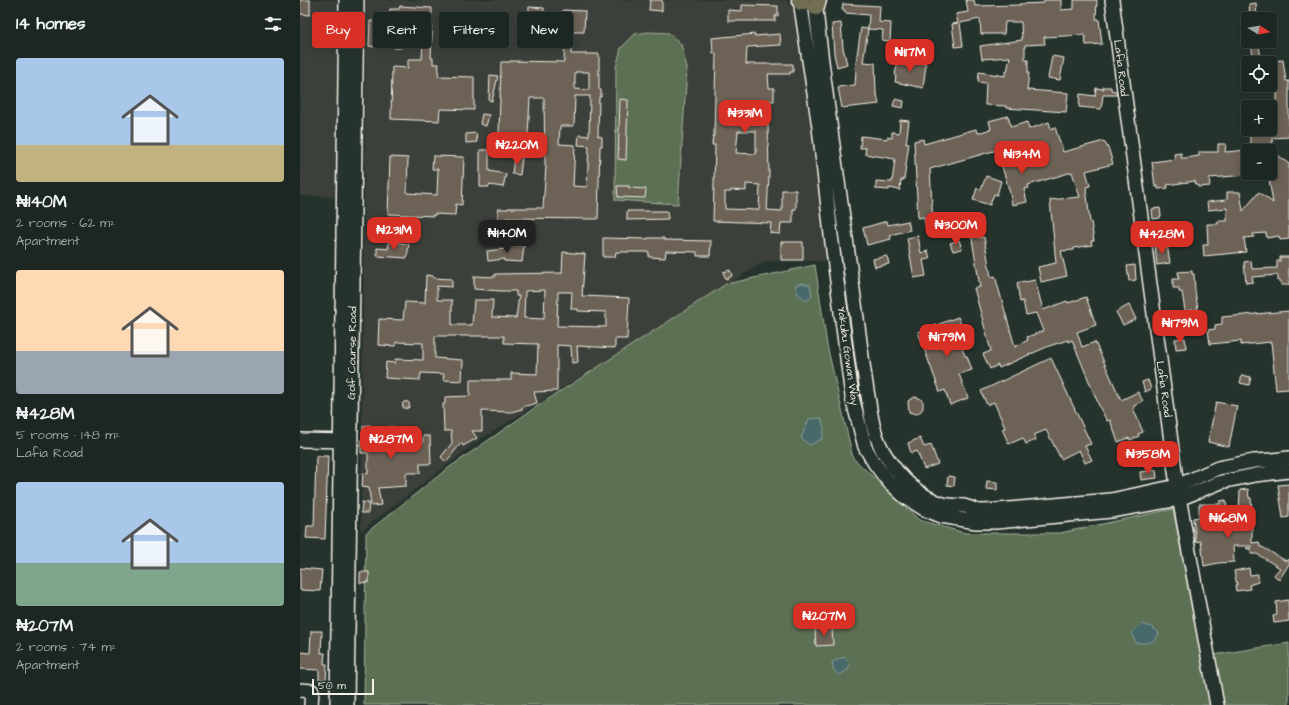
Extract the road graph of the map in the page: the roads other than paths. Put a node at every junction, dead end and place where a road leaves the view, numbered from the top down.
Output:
1 (346, 0) edge
2 (357, 0) edge
3 (1112, 0) edge
4 (808, 1) edge
5 (854, 299) junction
6 (840, 302) junction
7 (300, 440) edge
8 (345, 441) junction
9 (1289, 458) edge
10 (1289, 471) edge
11 (1178, 492) junction
12 (300, 690) edge
13 (311, 705) edge
14 (337, 705) edge
15 (347, 705) edge
16 (1218, 705) edge

1 - 8 street, Golf Course Road
2 - 8 street, Golf Course Road
3 - 11 street, Lafia Road
4 - 5 street, Yakubu Gowan Way
4 - 6 street, Yakubu Gowan Way
5 - 6 street
5 - 11 street, Yakubu Gowan Way
6 - 11 street, Yakubu Gowan Way
7 - 8 street
8 - 14 street, Golf Course Road
8 - 15 street, Golf Course Road
9 - 11 street, Yakubu Gowan Way
10 - 11 street, Yakubu Gowan Way
11 - 16 street, Lafia Road
12 - 13 street

